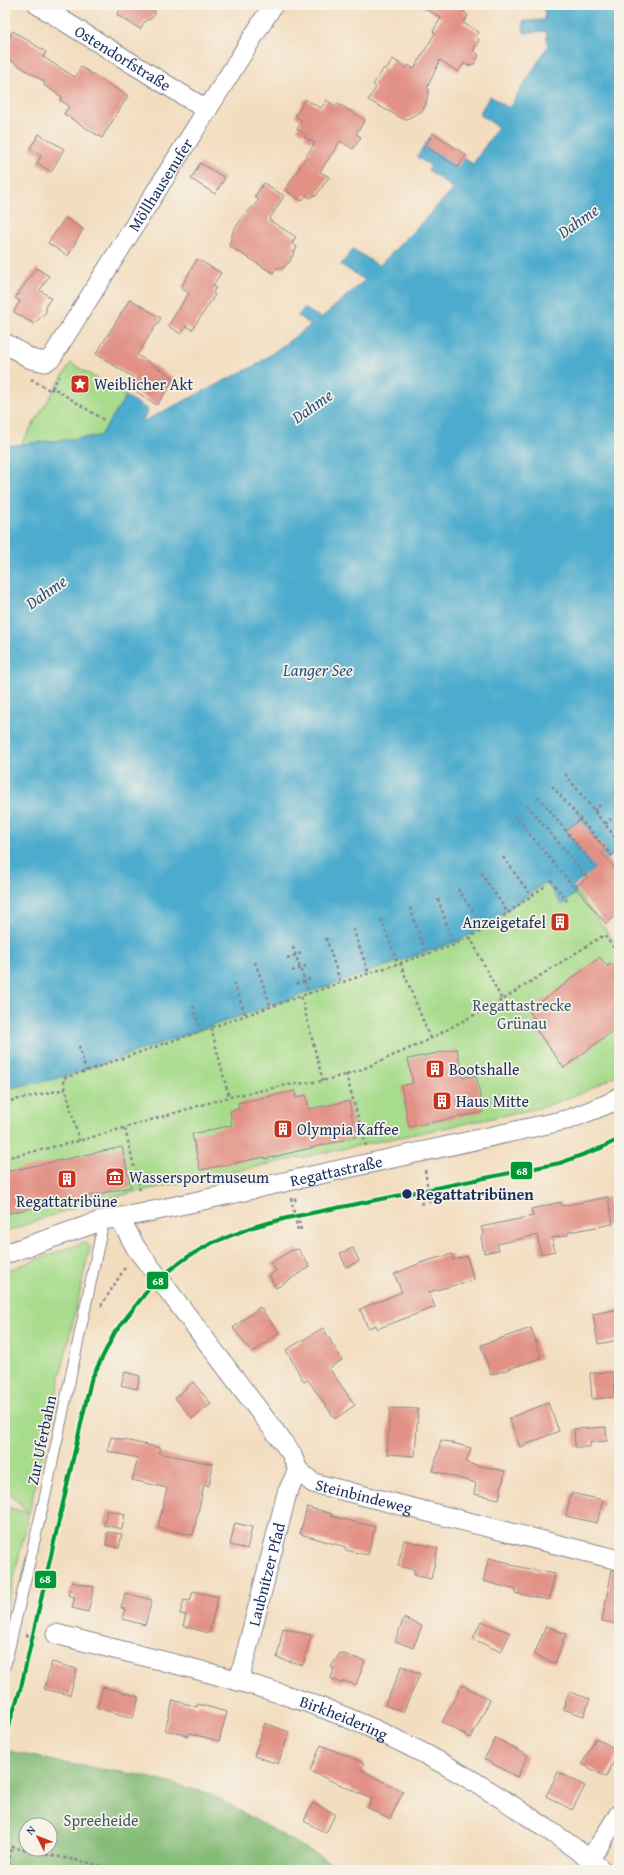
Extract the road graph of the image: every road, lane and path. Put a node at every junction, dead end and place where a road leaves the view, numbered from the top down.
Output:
1 (38, 5) edge
2 (273, 5) edge
3 (207, 110) junction
4 (5, 343) edge
5 (51, 391) dead end
6 (104, 420) dead end
7 (565, 774) dead end
8 (552, 786) dead end
9 (538, 796) dead end
10 (527, 805) dead end
11 (600, 805) dead end
12 (594, 811) junction
13 (514, 815) dead end
14 (611, 819) dead end
15 (605, 824) junction
16 (619, 842) edge
17 (612, 856) dead end
18 (503, 857) dead end
19 (596, 868) dead end
20 (481, 873) dead end
21 (586, 876) dead end
22 (551, 880) dead end
23 (545, 886) dead end
24 (573, 886) dead end
25 (458, 889) dead end
26 (530, 894) dead end
27 (438, 899) dead end
28 (567, 901) dead end
29 (410, 908) dead end
30 (508, 913) junction
31 (382, 919) dead end
32 (353, 929) dead end
33 (485, 929) junction
34 (470, 937) junction
35 (326, 938) dead end
36 (454, 945) junction
37 (292, 947) dead end
38 (304, 952) dead end
39 (426, 954) junction
40 (619, 954) edge
41 (295, 955) junction
42 (287, 958) dead end
43 (255, 962) dead end
44 (399, 964) junction
45 (309, 965) dead end
46 (300, 968) junction
47 (292, 971) dead end
48 (369, 974) junction
49 (313, 978) dead end
50 (305, 981) junction
51 (234, 983) dead end
52 (296, 984) dead end
53 (341, 984) junction
54 (309, 994) junction
55 (301, 996) junction
56 (502, 1000) junction
57 (193, 1006) dead end
58 (271, 1007) junction
59 (246, 1016) junction
60 (211, 1028) junction
61 (201, 1031) junction
62 (430, 1038) junction
63 (79, 1046) dead end
64 (86, 1071) junction
65 (346, 1074) junction
66 (323, 1080) junction
67 (66, 1089) junction
68 (229, 1097) junction
69 (619, 1097) edge
70 (5, 1102) edge
71 (125, 1129) junction
72 (79, 1142) junction
73 (422, 1151) junction
74 (5, 1158) edge
75 (369, 1162) junction
76 (287, 1180) junction
77 (140, 1191) dead end
78 (420, 1196) dead end
79 (430, 1203) dead end
80 (422, 1205) dead end
81 (111, 1219) junction
82 (299, 1221) dead end
83 (136, 1248) junction
84 (5, 1254) edge
85 (99, 1309) dead end
86 (298, 1470) junction
87 (619, 1560) edge
88 (56, 1634) dead end
89 (5, 1666) edge
90 (239, 1681) junction
91 (619, 1814) edge
92 (12, 1847) junction
93 (5, 1849) edge
94 (595, 1864) edge
95 (8, 1870) edge
96 (124, 1870) edge

1 - 3 street, Ostendorfstraße
2 - 3 street, Möllhausenufer
3 - 4 street, Möllhausenufer
5 - 6 path
7 - 12 path
8 - 17 path
9 - 19 path
10 - 21 path
11 - 12 path
12 - 15 path
13 - 24 path
14 - 15 path
15 - 16 path
18 - 26 path
20 - 30 path
22 - 28 path
23 - 30 path
25 - 33 path
27 - 36 path
29 - 39 path
30 - 33 path
31 - 44 path
32 - 48 path
33 - 34 path
34 - 36 path
34 - 56 path
35 - 53 path
36 - 39 path
37 - 41 path
38 - 41 path
39 - 44 path
40 - 56 path
41 - 42 path
41 - 46 path
43 - 58 path
44 - 48 path
44 - 62 path
45 - 46 path
46 - 47 path
46 - 50 path
48 - 53 path
49 - 50 path
50 - 52 path
50 - 54 path
51 - 59 path
53 - 54 path
54 - 55 path
55 - 58 path
55 - 66 path
56 - 62 path
57 - 61 path
58 - 59 path
59 - 60 path
60 - 61 path
60 - 68 path
61 - 64 path
62 - 65 path
63 - 64 path
64 - 67 path
65 - 66 path
65 - 75 path
66 - 68 path
67 - 70 path
67 - 72 path
68 - 71 path
69 - 73 street, Regattastraße
71 - 72 path
71 - 77 path
72 - 74 path
73 - 75 street, Regattastraße
73 - 79 path
75 - 76 street, Regattastraße
76 - 81 street, Regattastraße
76 - 82 path
78 - 80 path
81 - 83 street, Steinbindeweg
81 - 84 street, Regattastraße
81 - 89 lane, Zur Uferbahn
83 - 85 path
83 - 86 street, Steinbindeweg
86 - 87 street, Steinbindeweg
86 - 90 street, Laubnitzer Pfad
88 - 90 street, Birkheidering
90 - 94 street, Birkheidering
91 - 94 street
92 - 93 path
92 - 95 path
92 - 96 path

